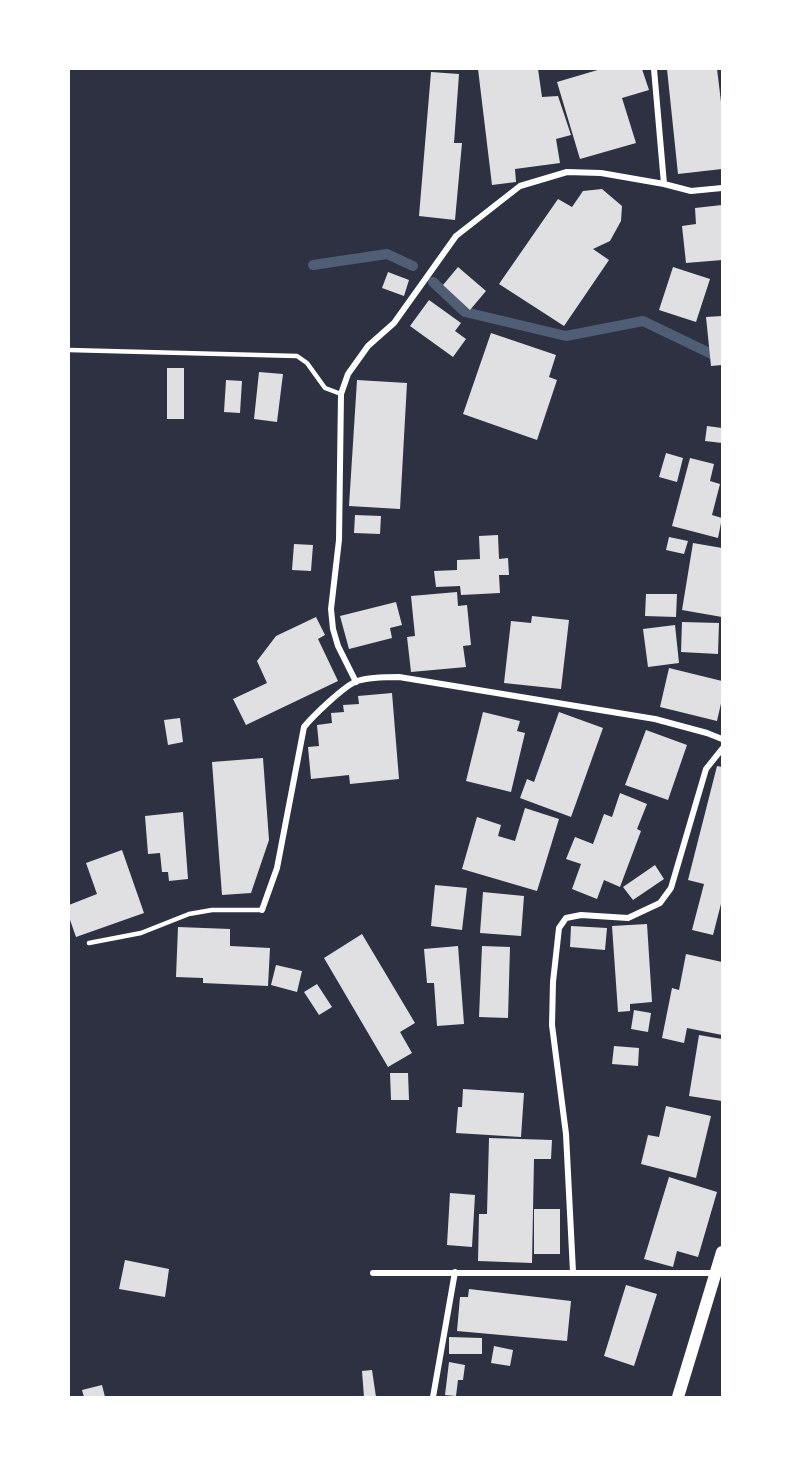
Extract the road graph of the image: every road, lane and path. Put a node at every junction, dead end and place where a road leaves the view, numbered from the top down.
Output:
1 (654, 69) edge
2 (664, 184) junction
3 (722, 188) edge
4 (69, 350) edge
5 (341, 394) junction
6 (356, 682) junction
7 (722, 739) edge
8 (722, 749) edge
9 (262, 910) joint
10 (89, 944) dead end
11 (722, 1252) edge
12 (455, 1272) junction
13 (573, 1272) junction
14 (715, 1273) junction
15 (373, 1274) dead end
16 (433, 1397) edge
17 (678, 1397) edge

1 - 2 street
2 - 3 street
2 - 5 street
4 - 5 lane
5 - 6 street
6 - 7 street
6 - 9 street
8 - 13 street
9 - 10 lane
11 - 14 main road
12 - 13 street
12 - 15 street
12 - 16 street
13 - 14 street
14 - 17 main road

